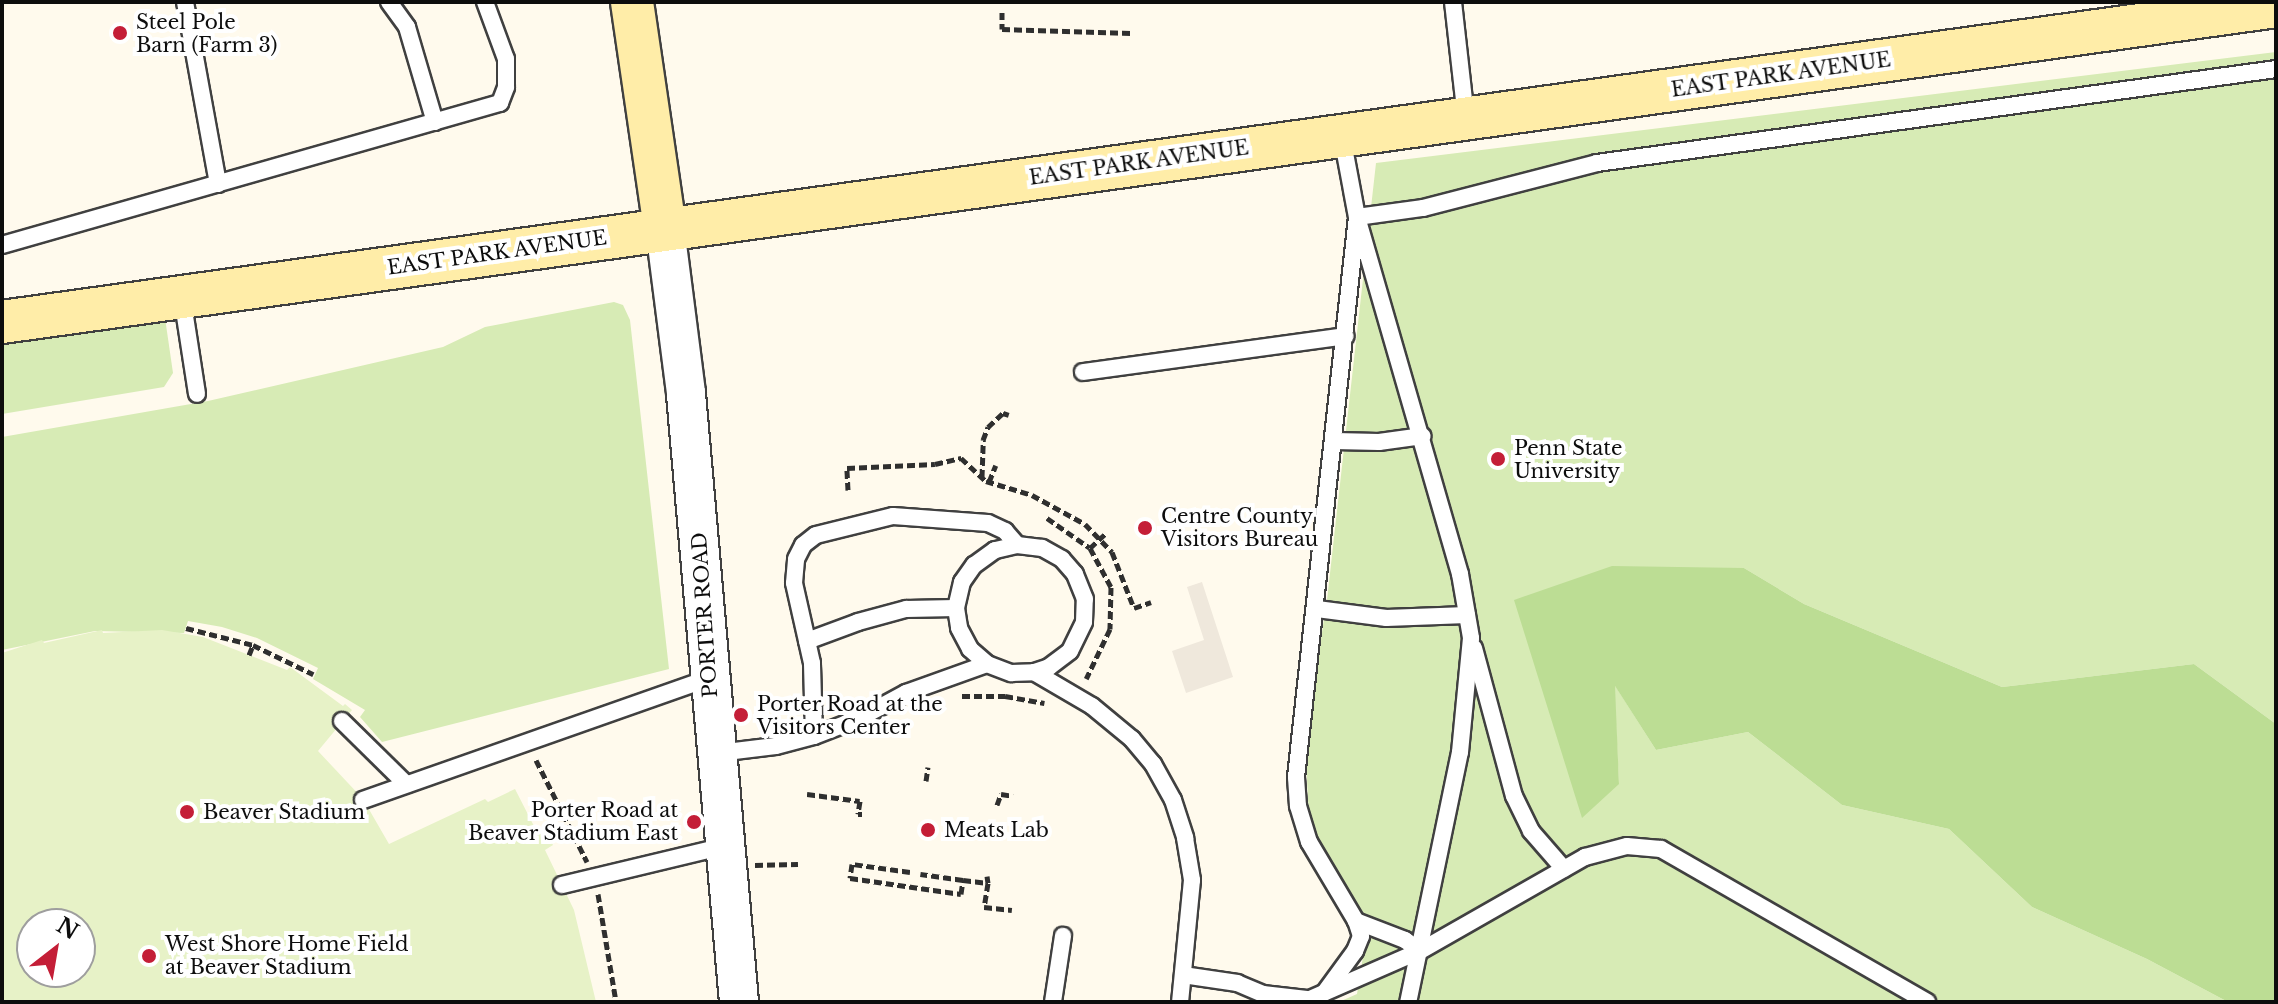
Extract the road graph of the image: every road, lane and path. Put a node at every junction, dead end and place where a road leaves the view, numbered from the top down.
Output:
1 (185, 2) edge
2 (389, 2) edge
3 (485, 2) edge
4 (632, 2) edge
5 (1453, 2) edge
6 (2276, 6) edge
7 (1002, 12) dead end
8 (1131, 33) dead end
9 (2276, 69) edge
10 (1467, 118) junction
11 (435, 122) junction
12 (1342, 135) junction
13 (218, 184) junction
14 (1357, 217) junction
15 (665, 229) junction
16 (2, 245) edge
17 (182, 296) junction
18 (2, 322) edge
19 (1346, 336) junction
20 (1083, 372) dead end
21 (197, 394) dead end
22 (1009, 415) dead end
23 (1423, 436) junction
24 (1335, 441) junction
25 (996, 465) dead end
26 (982, 477) dead end
27 (989, 482) dead end
28 (1106, 533) dead end
29 (1017, 545) junction
30 (1090, 548) dead end
31 (1125, 582) dead end
32 (1111, 587) dead end
33 (956, 608) junction
34 (1317, 609) junction
35 (1467, 615) junction
36 (186, 628) dead end
37 (1471, 638) junction
38 (807, 641) junction
39 (253, 645) junction
40 (249, 655) dead end
41 (987, 664) junction
42 (1034, 672) junction
43 (313, 674) dead end
44 (709, 678) junction
45 (342, 721) dead end
46 (814, 736) junction
47 (527, 741) junction
48 (715, 753) junction
49 (928, 767) dead end
50 (926, 781) dead end
51 (406, 784) junction
52 (807, 794) dead end
53 (1013, 796) dead end
54 (363, 800) dead end
55 (997, 805) dead end
56 (862, 814) dead end
57 (738, 856) junction
58 (798, 864) dead end
59 (1564, 869) junction
60 (915, 874) junction
61 (595, 877) junction
62 (963, 880) junction
63 (562, 885) dead end
64 (913, 886) junction
65 (1012, 910) dead end
66 (1356, 921) junction
67 (1063, 936) dead end
68 (1420, 951) junction
69 (1183, 975) junction
70 (1325, 993) junction
71 (1305, 1000) edge
72 (616, 1002) edge
73 (739, 1002) edge
74 (1053, 1002) edge
75 (1180, 1002) edge
76 (1408, 1002) edge
77 (1927, 1002) edge

1 - 13 lane
2 - 11 lane
3 - 11 lane
4 - 15 main road
5 - 10 lane
6 - 10 main road, EAST PARK AVENUE
7 - 8 path
9 - 14 lane
10 - 12 main road, EAST PARK AVENUE
11 - 13 lane
12 - 14 lane
12 - 15 main road, EAST PARK AVENUE
13 - 16 lane
14 - 19 lane
14 - 23 lane
15 - 17 main road, EAST PARK AVENUE
15 - 44 street, PORTER ROAD
17 - 18 main road, EAST PARK AVENUE
17 - 21 lane
19 - 20 lane
19 - 24 lane
22 - 26 path
23 - 24 lane
23 - 35 lane
24 - 34 lane
25 - 27 path
28 - 30 path
29 - 33 lane
29 - 38 lane
29 - 42 lane
31 - 32 path
33 - 38 lane
33 - 41 lane
34 - 35 lane
34 - 66 lane
35 - 37 lane
36 - 39 path
37 - 59 lane
37 - 68 lane
38 - 46 lane
39 - 40 path
39 - 43 path
41 - 42 lane
41 - 46 lane
42 - 69 lane
44 - 47 lane
44 - 48 street, PORTER ROAD
45 - 51 lane
46 - 48 lane
47 - 51 lane
47 - 61 path
48 - 57 street, PORTER ROAD
49 - 50 path
51 - 54 lane
52 - 56 path
53 - 55 path
57 - 58 path
57 - 61 lane
57 - 73 street, PORTER ROAD
59 - 68 lane
59 - 77 lane
60 - 62 path
60 - 64 path
60 - 64 path
61 - 63 lane
61 - 72 path
62 - 64 path
62 - 65 path
66 - 68 lane
66 - 70 lane
67 - 74 lane
68 - 70 lane
68 - 76 lane
69 - 71 lane
69 - 75 lane
70 - 71 lane

